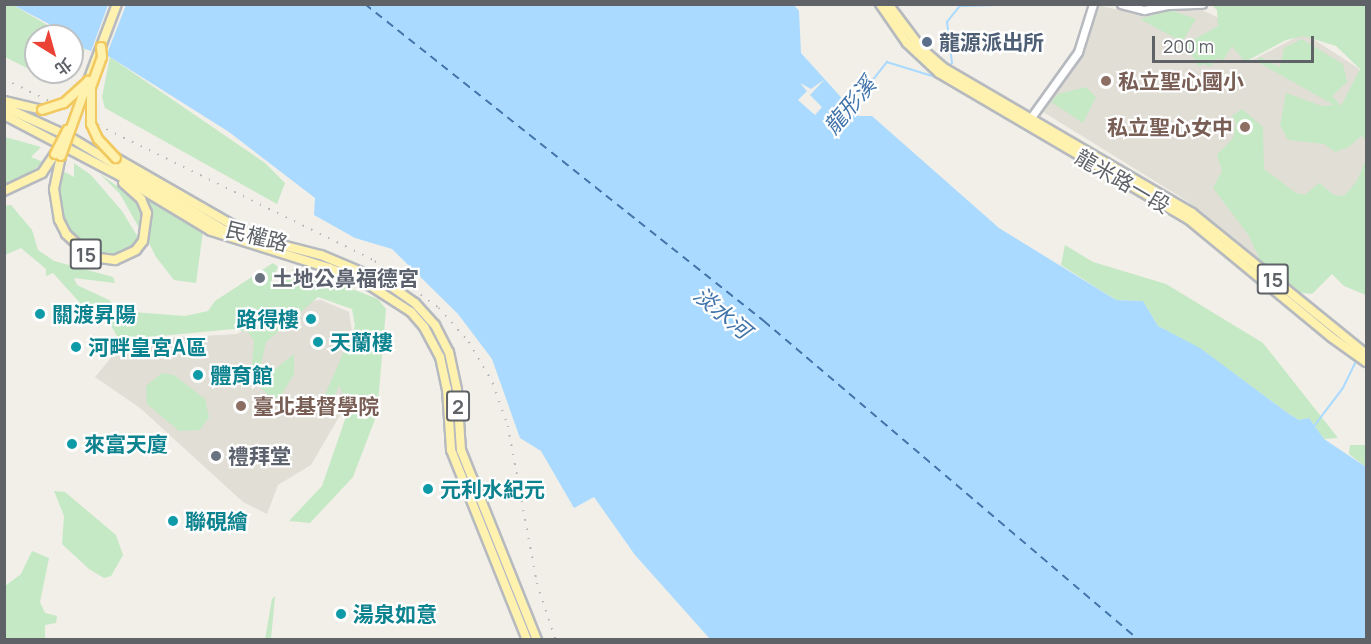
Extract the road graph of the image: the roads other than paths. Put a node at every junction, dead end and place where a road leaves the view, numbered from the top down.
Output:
1 (117, 4) edge
2 (880, 4) edge
3 (888, 4) edge
4 (1093, 4) edge
5 (1121, 4) edge
6 (1202, 4) edge
7 (101, 47) junction
8 (929, 61) junction
9 (88, 81) junction
10 (4, 101) edge
11 (4, 107) edge
12 (4, 115) edge
13 (4, 120) edge
14 (1028, 122) junction
15 (30, 128) junction
16 (58, 155) junction
17 (102, 168) junction
18 (4, 191) edge
19 (1180, 210) junction
20 (249, 235) junction
21 (1366, 354) edge
22 (1366, 362) edge
23 (527, 639) edge
24 (537, 639) edge

1 - 7 main road, 15
2 - 8 main road, 龍米路一段 / 15
3 - 8 main road, 龍米路一段 / 15
4 - 14 street
5 - 6 street
7 - 9 main road, 15
7 - 20 main road, bridge
8 - 14 main road, 龍米路一段 / 15
9 - 10 main road, bridge
9 - 16 main road, 15, bridge
11 - 20 main road, 民權路 / 2
12 - 15 main road, 民權路
13 - 15 main road
14 - 19 main road, 龍米路一段 / 15
15 - 17 main road, 民權路 / 2
16 - 17 main road, 15
16 - 18 main road, 15
17 - 23 main road, 民權路 / 2
19 - 21 main road, 龍米路一段 / 15
19 - 22 main road, 龍米路一段 / 15
20 - 24 main road, 民權路 / 2

